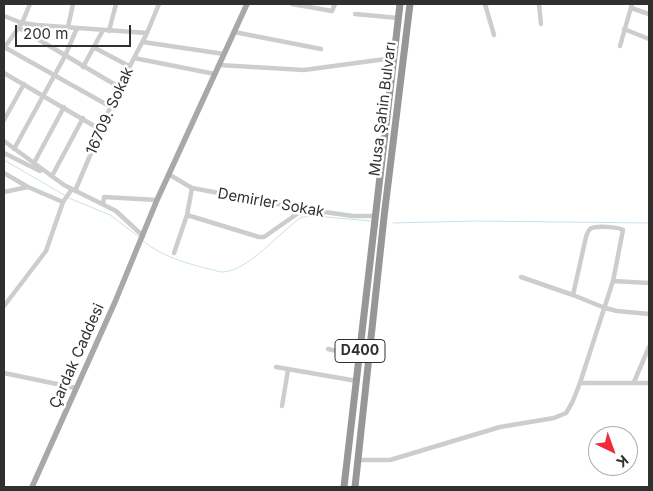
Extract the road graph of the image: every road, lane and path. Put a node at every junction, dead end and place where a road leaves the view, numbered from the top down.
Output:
1 (30, 4) edge
2 (73, 4) edge
3 (116, 4) edge
4 (159, 4) edge
5 (247, 4) edge
6 (292, 4) edge
7 (335, 4) edge
8 (400, 4) edge
9 (410, 4) edge
10 (485, 4) edge
11 (539, 4) edge
12 (632, 6) edge
13 (355, 14) dead end
14 (649, 14) edge
15 (4, 16) edge
16 (398, 18) junction
17 (541, 24) dead end
18 (20, 26) junction
19 (68, 27) junction
20 (77, 28) junction
21 (624, 29) junction
22 (103, 30) junction
23 (109, 30) junction
24 (234, 32) junction
25 (147, 33) junction
26 (494, 35) dead end
27 (649, 39) edge
28 (143, 42) junction
29 (620, 46) dead end
30 (4, 47) edge
31 (94, 48) junction
32 (321, 49) dead end
33 (224, 54) junction
34 (65, 56) junction
35 (134, 58) junction
36 (393, 58) junction
37 (219, 65) junction
38 (129, 66) junction
39 (83, 67) junction
40 (4, 73) edge
41 (215, 74) junction
42 (54, 76) junction
43 (24, 84) junction
44 (119, 87) junction
45 (43, 96) junction
46 (64, 107) junction
47 (111, 107) junction
48 (83, 118) junction
49 (4, 120) edge
50 (101, 130) junction
51 (4, 141) edge
52 (14, 149) junction
53 (4, 153) edge
54 (34, 163) junction
55 (4, 173) edge
56 (52, 176) junction
57 (170, 176) junction
58 (28, 187) junction
59 (192, 188) junction
60 (72, 191) junction
61 (4, 192) edge
62 (157, 200) junction
63 (64, 201) junction
64 (104, 204) junction
65 (304, 209) junction
66 (186, 215) junction
67 (376, 216) junction
68 (143, 237) junction
69 (174, 253) dead end
70 (521, 277) dead end
71 (613, 281) junction
72 (649, 283) edge
73 (573, 295) junction
74 (4, 306) edge
75 (605, 308) junction
76 (649, 314) edge
77 (649, 347) edge
78 (328, 349) dead end
79 (360, 356) junction
80 (276, 367) dead end
81 (288, 370) junction
82 (4, 373) edge
83 (357, 382) junction
84 (634, 382) junction
85 (649, 382) edge
86 (580, 383) junction
87 (76, 388) junction
88 (282, 406) dead end
89 (358, 460) junction
90 (32, 487) edge
91 (344, 487) edge
92 (355, 487) edge

1 - 18 street
2 - 19 street
3 - 23 street
4 - 25 street, 16709. Sokak
5 - 24 main road, Çardak Caddesi
6 - 7 street
8 - 16 highway, Musa Şahin Bulvarı / D400
9 - 89 highway, Musa Şahin Bulvarı / D400
10 - 26 street
11 - 17 street
12 - 14 street
12 - 21 street
13 - 16 street
15 - 18 street
16 - 36 highway, Musa Şahin Bulvarı / D400
18 - 19 street
18 - 30 street
18 - 34 street
19 - 20 street
20 - 22 street
20 - 34 street
21 - 27 street
21 - 29 street
22 - 23 street
22 - 31 street
23 - 25 street
24 - 32 street
24 - 33 main road, Çardak Caddesi
25 - 28 street, 16709. Sokak
28 - 33 street
28 - 35 street, 16709. Sokak
30 - 42 street
31 - 38 street
31 - 39 street
33 - 37 main road, Çardak Caddesi
34 - 39 street
34 - 42 street
35 - 38 street, 16709. Sokak
35 - 41 street
36 - 37 street
36 - 67 highway, Musa Şahin Bulvarı / D400
37 - 41 main road, Çardak Caddesi
38 - 44 street, 16709. Sokak
39 - 44 street
40 - 43 street
41 - 57 main road, Çardak Caddesi
42 - 45 street
42 - 47 street
43 - 45 street
43 - 49 street
44 - 47 street, 16709. Sokak
45 - 46 street
45 - 52 street
46 - 48 street
46 - 54 street
47 - 50 street, 16709. Sokak
48 - 50 street
48 - 56 street
50 - 60 street, 16709. Sokak
51 - 52 street
52 - 54 street
53 - 56 street
54 - 56 street
55 - 58 street
56 - 60 street
57 - 59 street, Demirler Sokak
57 - 62 main road, Çardak Caddesi
58 - 61 street
58 - 63 street
59 - 65 street, Demirler Sokak
59 - 66 street
60 - 63 street, 16709. Sokak
60 - 64 street
62 - 64 street
62 - 68 main road, Çardak Caddesi
63 - 74 street, 16709. Sokak
64 - 68 street
65 - 66 street
65 - 67 street, Demirler Sokak
66 - 69 street
67 - 79 highway, D400
68 - 87 main road, Çardak Caddesi
70 - 73 street
71 - 72 street
71 - 73 street
71 - 75 street
73 - 75 street
75 - 76 street
75 - 86 street
77 - 84 street
78 - 79 street
79 - 83 highway, D400
80 - 81 street
81 - 83 street
81 - 88 street
82 - 87 street
83 - 91 highway, D400
84 - 85 street
84 - 86 street
86 - 89 street
87 - 90 main road, Çardak Caddesi
89 - 92 highway, D400

